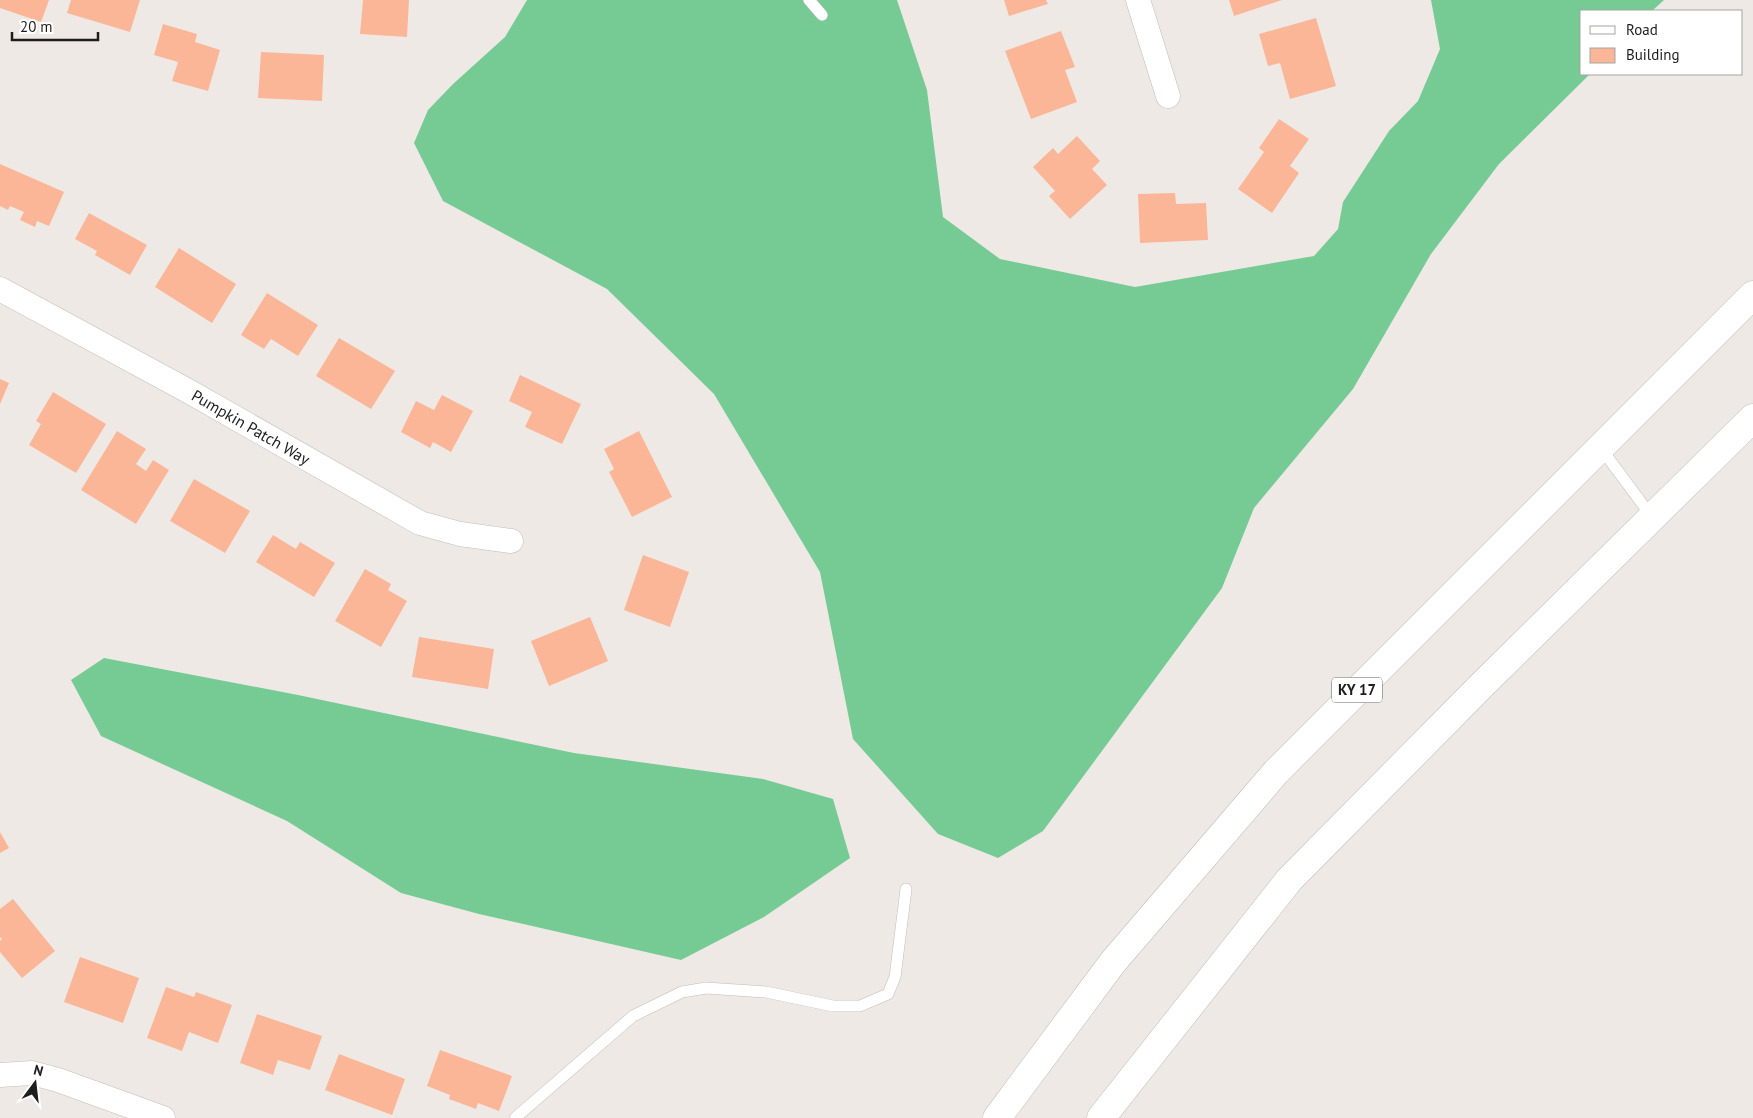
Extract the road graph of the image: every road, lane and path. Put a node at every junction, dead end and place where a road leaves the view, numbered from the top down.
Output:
1 (809, 0) edge
2 (1138, 0) edge
3 (822, 15) dead end
4 (1168, 96) dead end
5 (0, 289) edge
6 (1753, 295) edge
7 (1753, 418) edge
8 (1600, 447) junction
9 (1652, 517) junction
10 (511, 541) dead end
11 (906, 890) dead end
12 (0, 1075) edge
13 (163, 1118) edge
14 (515, 1118) edge
15 (997, 1118) edge
16 (1100, 1118) edge

1 - 3 lane
2 - 4 street
5 - 10 street, Pumpkin Patch Way
6 - 8 main road, KY 17
7 - 9 main road
8 - 9 lane
8 - 15 main road, KY 17
9 - 16 main road
11 - 14 lane
12 - 13 street

